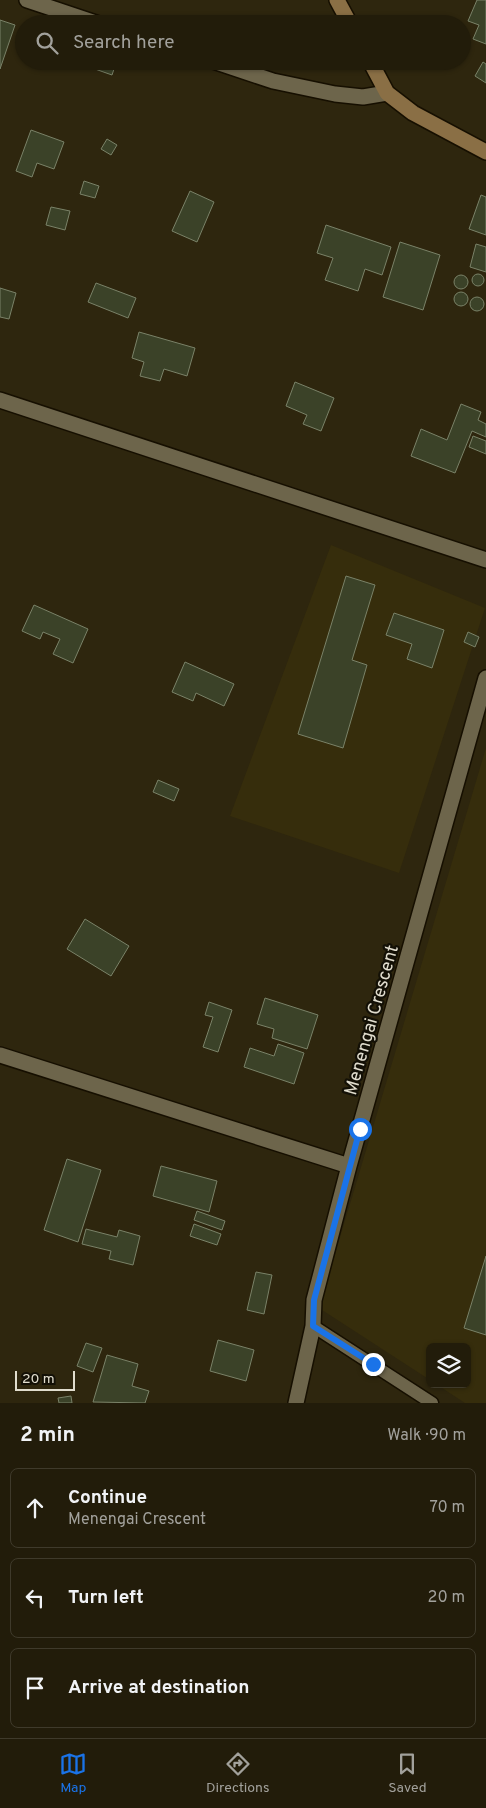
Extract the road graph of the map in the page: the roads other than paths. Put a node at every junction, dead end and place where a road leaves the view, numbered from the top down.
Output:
1 (28, 0) edge
2 (337, 0) edge
3 (73, 15) edge
4 (345, 15) edge
5 (240, 70) edge
6 (375, 70) edge
7 (387, 93) junction
8 (485, 150) edge
9 (0, 400) edge
10 (486, 560) edge
11 (486, 678) edge
12 (0, 1054) edge
13 (349, 1166) junction
14 (313, 1326) junction
15 (296, 1403) edge
16 (432, 1403) edge

1 - 3 street
2 - 4 main road
5 - 7 street
6 - 7 main road
7 - 8 main road
9 - 10 street
11 - 13 street, Menengai Crescent
12 - 13 street
13 - 14 street, Menengai Crescent
14 - 15 street, Menengai Crescent
14 - 16 lane

